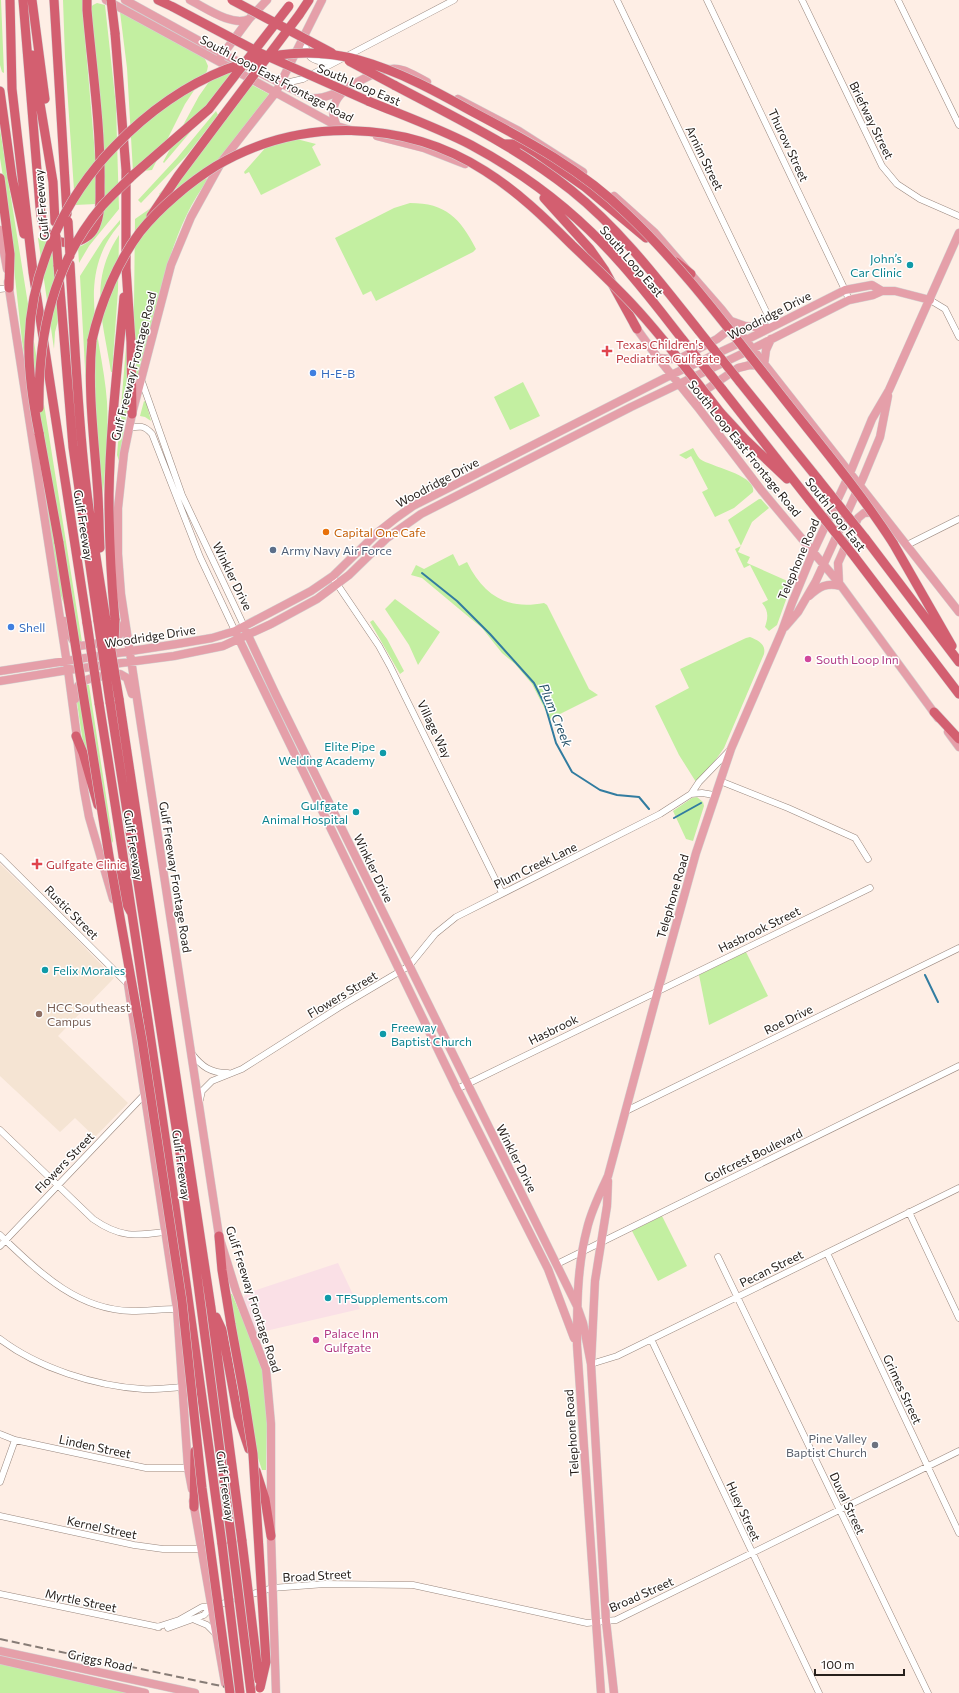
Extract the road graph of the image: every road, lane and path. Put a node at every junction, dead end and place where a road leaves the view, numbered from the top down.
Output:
1 (10, 0) edge
2 (23, 0) edge
3 (32, 0) edge
4 (54, 0) edge
5 (87, 0) edge
6 (106, 0) edge
7 (111, 0) edge
8 (125, 0) edge
9 (160, 0) edge
10 (190, 0) edge
11 (232, 0) edge
12 (245, 0) edge
13 (267, 0) edge
14 (309, 0) edge
15 (322, 0) edge
16 (454, 0) edge
17 (617, 0) edge
18 (707, 0) edge
19 (802, 0) edge
20 (898, 0) edge
21 (291, 3) edge
22 (138, 4) edge
23 (127, 12) junction
24 (249, 19) junction
25 (305, 36) junction
26 (223, 54) junction
27 (218, 61) junction
28 (335, 61) junction
29 (281, 84) junction
30 (346, 89) junction
31 (0, 91) edge
32 (276, 92) junction
33 (959, 125) edge
34 (337, 126) junction
35 (504, 144) junction
36 (0, 178) edge
37 (53, 182) junction
38 (532, 183) junction
39 (959, 216) edge
40 (0, 230) edge
41 (140, 232) junction
42 (959, 233) edge
43 (126, 268) junction
44 (33, 272) junction
45 (691, 274) junction
46 (5, 288) edge
47 (845, 290) junction
48 (882, 291) junction
49 (849, 300) junction
50 (930, 300) junction
51 (731, 321) junction
52 (771, 327) junction
53 (637, 329) junction
54 (959, 337) edge
55 (772, 339) junction
56 (746, 340) junction
57 (752, 349) junction
58 (658, 358) junction
59 (765, 365) junction
60 (672, 375) junction
61 (141, 379) junction
62 (679, 384) junction
63 (889, 390) junction
64 (697, 406) junction
65 (132, 414) junction
66 (129, 428) junction
67 (39, 433) junction
68 (850, 473) junction
69 (860, 485) junction
70 (441, 492) junction
71 (810, 500) junction
72 (446, 501) junction
73 (881, 513) junction
74 (959, 519) edge
75 (907, 545) junction
76 (813, 552) junction
77 (823, 564) junction
78 (100, 583) junction
79 (337, 583) junction
80 (840, 584) junction
81 (805, 599) junction
82 (58, 602) junction
83 (959, 612) edge
84 (125, 617) junction
85 (106, 621) junction
86 (244, 626) junction
87 (235, 631) junction
88 (782, 631) junction
89 (248, 635) junction
90 (239, 639) junction
91 (130, 652) junction
92 (959, 657) edge
93 (66, 660) junction
94 (132, 662) junction
95 (959, 662) edge
96 (68, 670) junction
97 (0, 671) edge
98 (0, 681) edge
99 (959, 694) edge
100 (276, 695) junction
101 (267, 699) junction
102 (114, 700) junction
103 (73, 710) junction
104 (934, 712) junction
105 (287, 717) junction
106 (278, 721) junction
107 (76, 736) junction
108 (286, 736) junction
109 (143, 739) junction
110 (959, 739) edge
111 (959, 747) edge
112 (731, 748) junction
113 (307, 757) junction
114 (720, 781) junction
115 (691, 794) junction
116 (714, 795) junction
117 (327, 798) junction
118 (318, 802) junction
119 (0, 857) edge
120 (868, 858) dead end
121 (361, 868) junction
122 (352, 872) junction
123 (870, 888) dead end
124 (502, 893) junction
125 (134, 918) junction
126 (959, 948) edge
127 (409, 966) junction
128 (401, 971) junction
129 (128, 984) junction
130 (658, 990) junction
131 (191, 1053) junction
132 (959, 1066) edge
133 (234, 1073) junction
134 (467, 1084) junction
135 (457, 1089) junction
136 (145, 1094) junction
137 (199, 1106) junction
138 (626, 1111) junction
139 (0, 1130) edge
140 (499, 1149) junction
141 (490, 1153) junction
142 (608, 1176) junction
143 (57, 1185) junction
144 (959, 1188) edge
145 (528, 1206) junction
146 (519, 1210) junction
147 (910, 1212) junction
148 (165, 1232) junction
149 (0, 1235) edge
150 (219, 1236) junction
151 (5, 1240) junction
152 (600, 1244) junction
153 (0, 1246) edge
154 (582, 1251) junction
155 (827, 1253) junction
156 (718, 1257) dead end
157 (557, 1264) junction
158 (548, 1269) junction
159 (737, 1296) junction
160 (577, 1306) junction
161 (211, 1308) junction
162 (178, 1309) junction
163 (959, 1318) edge
164 (0, 1339) edge
165 (651, 1339) junction
166 (577, 1345) junction
167 (591, 1364) junction
168 (200, 1385) junction
169 (183, 1387) junction
170 (0, 1434) edge
171 (15, 1440) junction
172 (959, 1451) edge
173 (927, 1467) junction
174 (188, 1468) junction
175 (0, 1482) edge
176 (194, 1507) junction
177 (839, 1509) junction
178 (0, 1516) edge
179 (959, 1533) edge
180 (271, 1536) junction
181 (201, 1549) junction
182 (752, 1553) junction
183 (272, 1588) junction
184 (0, 1594) edge
185 (211, 1607) junction
186 (195, 1620) junction
187 (606, 1621) junction
188 (596, 1622) junction
189 (157, 1627) junction
190 (216, 1634) junction
191 (0, 1651) edge
192 (0, 1660) edge
193 (113, 1675) junction
194 (112, 1684) junction
195 (260, 1690) edge
196 (144, 1693) edge
197 (195, 1693) edge
198 (226, 1693) edge
199 (230, 1693) edge
200 (240, 1693) edge
201 (251, 1693) edge
202 (276, 1693) edge
203 (601, 1693) edge
204 (614, 1693) edge
205 (819, 1693) edge
206 (928, 1693) edge

1 - 44 highway, Gulf Freeway
2 - 5 highway
2 - 37 highway, Gulf Freeway
3 - 37 highway
4 - 78 highway, Gulf Freeway, bridge
6 - 23 main road, South Loop East Frontage Road
7 - 43 highway, bridge
8 - 22 main road, South Loop East Frontage Road
9 - 38 highway, South Loop East, bridge
10 - 24 main road
11 - 25 highway, South Loop East, bridge
12 - 25 highway, bridge
13 - 24 main road
14 - 41 highway, bridge
15 - 25 main road, Gulf Freeway Frontage Road
16 - 28 street
17 - 52 street, Arnim Street
18 - 47 street, Thurow Street
19 - 39 street, Briefway Street
20 - 33 street
21 - 67 highway, bridge
22 - 23 main road
22 - 26 main road, South Loop East Frontage Road
23 - 27 main road, South Loop East Frontage Road
24 - 26 main road
25 - 28 street
25 - 29 main road, Gulf Freeway Frontage Road
25 - 35 highway, South Loop East, bridge
26 - 27 main road
26 - 29 main road, South Loop East Frontage Road
27 - 32 main road, South Loop East Frontage Road
28 - 29 street
29 - 30 main road, South Loop East Frontage Road
29 - 32 main road, Gulf Freeway Frontage Road
30 - 34 main road
30 - 45 main road, South Loop East Frontage Road
31 - 44 highway
32 - 34 main road, South Loop East Frontage Road
32 - 61 main road, Gulf Freeway Frontage Road
34 - 53 main road, South Loop East Frontage Road
35 - 45 highway
35 - 95 highway, South Loop East, bridge
36 - 46 highway
37 - 85 highway, Gulf Freeway, bridge
38 - 53 highway
38 - 71 highway, South Loop East, bridge
40 - 46 main road
41 - 71 highway, bridge
41 - 78 highway, bridge
42 - 50 main road, Telephone Road
43 - 65 highway
43 - 85 highway
44 - 125 highway, Gulf Freeway, bridge
45 - 51 main road, South Loop East Frontage Road
46 - 82 main road
47 - 48 main road, Woodridge Drive
47 - 49 street, Thurow Street
47 - 52 main road, Woodridge Drive
48 - 49 main road, Woodridge Drive
48 - 50 main road, Woodridge Drive
49 - 55 main road, Woodridge Drive
50 - 54 street
50 - 63 main road, Telephone Road
51 - 52 main road
51 - 56 main road, South Loop East Frontage Road
51 - 58 main road
52 - 56 main road, Woodridge Drive
53 - 58 main road, South Loop East Frontage Road
55 - 57 main road, Woodridge Drive
55 - 59 main road
56 - 57 main road, South Loop East Frontage Road
56 - 60 main road, Woodridge Drive
57 - 59 main road, South Loop East Frontage Road
57 - 62 main road, Woodridge Drive
58 - 60 main road, South Loop East Frontage Road
59 - 64 main road
59 - 68 main road, South Loop East Frontage Road
60 - 62 main road, South Loop East Frontage Road
60 - 70 main road, Woodridge Drive
61 - 65 main road, Gulf Freeway Frontage Road
61 - 86 street, Winkler Drive
62 - 64 main road, South Loop East Frontage Road
62 - 72 main road, Woodridge Drive
63 - 68 main road, Telephone Road
63 - 69 main road, Telephone Road
64 - 76 main road, South Loop East Frontage Road
65 - 66 main road, Gulf Freeway Frontage Road
66 - 84 main road, Gulf Freeway Frontage Road
66 - 87 street, Winkler Drive
67 - 92 highway, bridge
67 - 199 highway, bridge
68 - 69 main road, South Loop East Frontage Road
68 - 76 main road, Telephone Road
69 - 73 main road, South Loop East Frontage Road
69 - 77 main road, Telephone Road
70 - 72 main road
70 - 86 main road, Woodridge Drive
71 - 99 highway, South Loop East, bridge
72 - 79 main road, Woodridge Drive
73 - 75 main road, South Loop East Frontage Road
73 - 80 main road
74 - 75 street
75 - 83 main road, South Loop East Frontage Road
76 - 77 main road, South Loop East Frontage Road
76 - 88 main road, Telephone Road
77 - 80 main road, South Loop East Frontage Road
77 - 81 main road, Telephone Road
78 - 85 highway, Gulf Freeway
79 - 89 main road, Woodridge Drive
79 - 124 street, Village Way
80 - 81 main road
80 - 104 main road, South Loop East Frontage Road
81 - 88 main road, Telephone Road
82 - 84 main road
82 - 93 main road
84 - 91 main road, Gulf Freeway Frontage Road
85 - 102 highway, Gulf Freeway, bridge
85 - 102 highway, Gulf Freeway, bridge
86 - 87 main road, Woodridge Drive
86 - 89 main road, Winkler Drive
87 - 90 main road, Winkler Drive
87 - 91 main road, Woodridge Drive
88 - 112 main road, Telephone Road
89 - 90 main road, Woodridge Drive
89 - 100 main road, Winkler Drive
90 - 94 main road, Woodridge Drive
90 - 101 main road, Winkler Drive
91 - 93 main road, Woodridge Drive
91 - 94 main road, Gulf Freeway Frontage Road
93 - 96 main road
93 - 97 main road, Woodridge Drive
94 - 96 main road, Woodridge Drive
94 - 109 main road, Gulf Freeway Frontage Road
96 - 98 main road, Woodridge Drive
96 - 103 main road
100 - 101 main road
100 - 105 main road, Winkler Drive
101 - 106 main road, Winkler Drive
102 - 161 highway, Gulf Freeway
102 - 201 highway, Gulf Freeway, bridge
103 - 107 main road
103 - 109 main road
104 - 110 highway
104 - 111 main road, South Loop East Frontage Road
105 - 106 main road
105 - 113 main road, Winkler Drive
106 - 108 main road, Winkler Drive
107 - 125 highway
107 - 129 main road
108 - 113 main road
108 - 118 main road, Winkler Drive
109 - 131 main road, Gulf Freeway Frontage Road
112 - 114 main road, Telephone Road
112 - 115 street, Plum Creek Lane
113 - 117 main road, Winkler Drive
114 - 116 main road, Telephone Road
114 - 120 street
115 - 116 street
115 - 124 street, Plum Creek Lane
116 - 130 main road, Telephone Road
117 - 118 main road
117 - 121 main road, Winkler Drive
118 - 122 main road, Winkler Drive
119 - 129 street, Rustic Street
121 - 122 main road
121 - 127 main road, Winkler Drive
122 - 128 main road, Winkler Drive
123 - 130 street, Hasbrook Street
124 - 127 street, Plum Creek Lane
125 - 168 highway, Gulf Freeway
126 - 138 street, Roe Drive
127 - 128 street, Plum Creek Lane
127 - 134 main road, Winkler Drive
128 - 133 street, Flowers Street
128 - 135 main road, Winkler Drive
129 - 136 main road
130 - 134 street, Hasbrook
130 - 138 main road, Telephone Road
131 - 133 street
131 - 137 main road, Gulf Freeway Frontage Road
132 - 152 street, Golfcrest Boulevard
133 - 137 street, Flowers Street
134 - 135 street, Hasbrook
134 - 140 main road, Winkler Drive
135 - 141 main road, Winkler Drive
136 - 143 street, Flowers Street
136 - 148 main road
137 - 150 main road, Gulf Freeway Frontage Road
138 - 142 main road, Telephone Road
139 - 143 street
140 - 141 main road
140 - 145 main road, Winkler Drive
141 - 146 main road, Winkler Drive
142 - 152 main road, Telephone Road
142 - 154 main road, Telephone Road
143 - 148 street
143 - 151 street, Flowers Street
144 - 147 street, Pecan Street
145 - 146 main road
145 - 157 main road, Winkler Drive
146 - 158 main road, Winkler Drive
147 - 155 street, Pecan Street
147 - 163 street
148 - 162 main road
149 - 151 street
150 - 180 main road, Gulf Freeway Frontage Road
150 - 195 highway, bridge
151 - 153 street, Flowers Street
151 - 162 street
152 - 154 street, Golfcrest Boulevard
152 - 167 main road, Telephone Road
154 - 157 street, Golfcrest Boulevard
154 - 160 main road, Telephone Road
155 - 159 street, Pecan Street
155 - 173 street, Grimes Street
156 - 159 street, Duval Street
157 - 158 main road
157 - 160 main road, Winkler Drive
158 - 166 main road, Winkler Drive
159 - 165 street, Pecan Street
159 - 177 street, Duval Street
160 - 166 main road, Telephone Road
160 - 167 main road, Winkler Drive
161 - 180 highway
161 - 195 highway, Gulf Freeway, bridge
162 - 169 main road
164 - 169 street
165 - 167 street, Pecan Street
165 - 182 street, Huey Street
166 - 188 main road, Telephone Road
167 - 187 main road, Telephone Road
168 - 176 highway
168 - 200 highway, Gulf Freeway, bridge
169 - 174 main road
170 - 171 street, Linden Street
171 - 174 street, Linden Street
171 - 175 street
172 - 173 street, Broad Street
173 - 177 street, Broad Street
173 - 179 street, Grimes Street
174 - 176 main road
176 - 181 main road
177 - 182 street, Broad Street
177 - 206 street, Duval Street
178 - 181 street, Kernel Street
180 - 183 main road, Gulf Freeway Frontage Road
181 - 185 main road
182 - 187 street, Broad Street
182 - 205 street, Huey Street
183 - 185 street, Broad Street
183 - 188 street, Broad Street
183 - 202 main road, Gulf Freeway Frontage Road
184 - 189 street, Myrtle Street
185 - 186 street, Myrtle Street
185 - 189 street, Myrtle Street
185 - 190 main road
186 - 189 street, Myrtle Street
186 - 190 street
187 - 188 street, Broad Street
187 - 204 main road, Telephone Road
188 - 203 main road, Telephone Road
190 - 198 main road
191 - 193 main road, Griggs Road
192 - 194 main road, Griggs Road
193 - 194 main road
193 - 197 main road, Griggs Road
194 - 196 main road, Griggs Road

